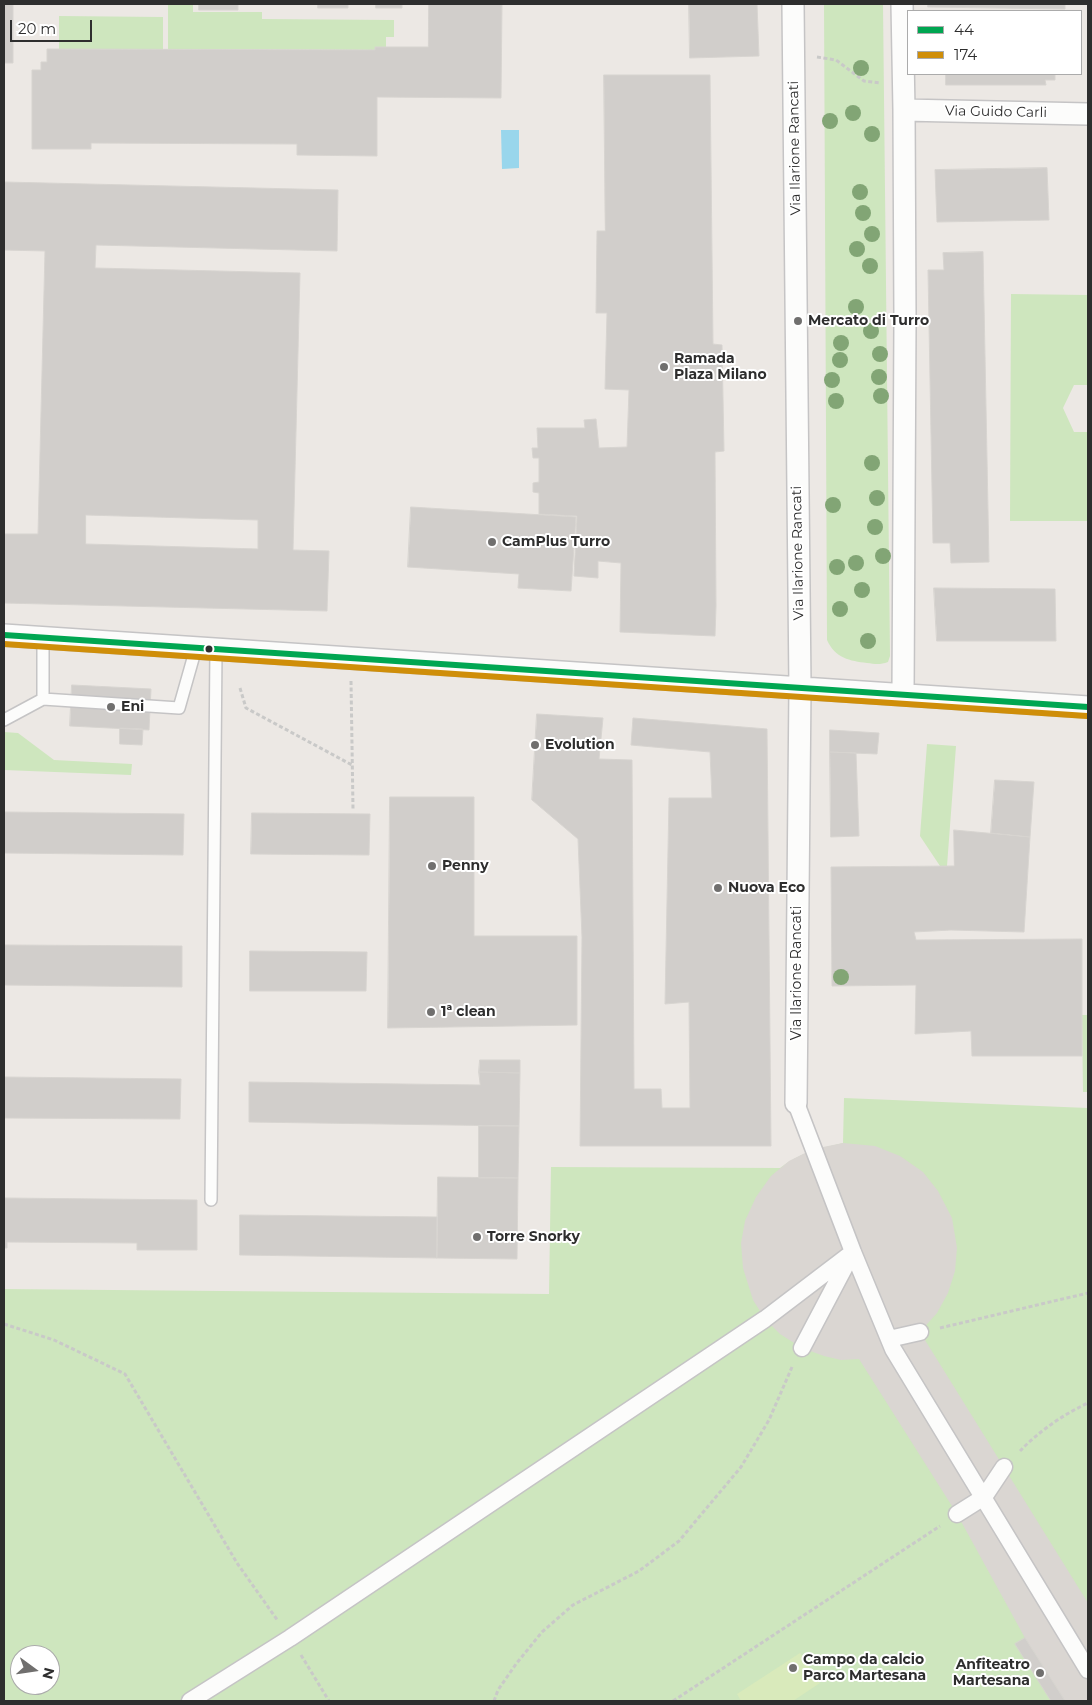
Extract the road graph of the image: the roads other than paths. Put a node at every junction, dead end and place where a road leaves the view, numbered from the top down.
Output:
1 (793, 4) edge
2 (902, 4) edge
3 (904, 110) junction
4 (1088, 114) edge
5 (4, 635) edge
6 (44, 638) junction
7 (206, 648) junction
8 (800, 687) junction
9 (903, 694) junction
10 (43, 699) junction
11 (1088, 707) edge
12 (4, 720) edge
13 (796, 1103) joint
14 (211, 1200) dead end
15 (853, 1252) junction
16 (920, 1332) road end
17 (889, 1339) junction
18 (802, 1348) road end
19 (1004, 1467) road end
20 (984, 1497) junction
21 (957, 1514) road end
22 (1088, 1670) edge
23 (190, 1701) edge

1 - 8 street, Via Ilarione Rancati
2 - 3 street
3 - 4 street, Via Guido Carli
3 - 9 street
5 - 6 street
6 - 7 street
6 - 10 lane
7 - 8 street
7 - 10 lane
7 - 14 lane
8 - 9 street
8 - 13 street, Via Ilarione Rancati
9 - 11 street
10 - 12 lane
13 - 15 street
15 - 17 street
15 - 18 street
15 - 23 street
16 - 17 street
17 - 20 street
19 - 20 street
20 - 21 street
20 - 22 street

